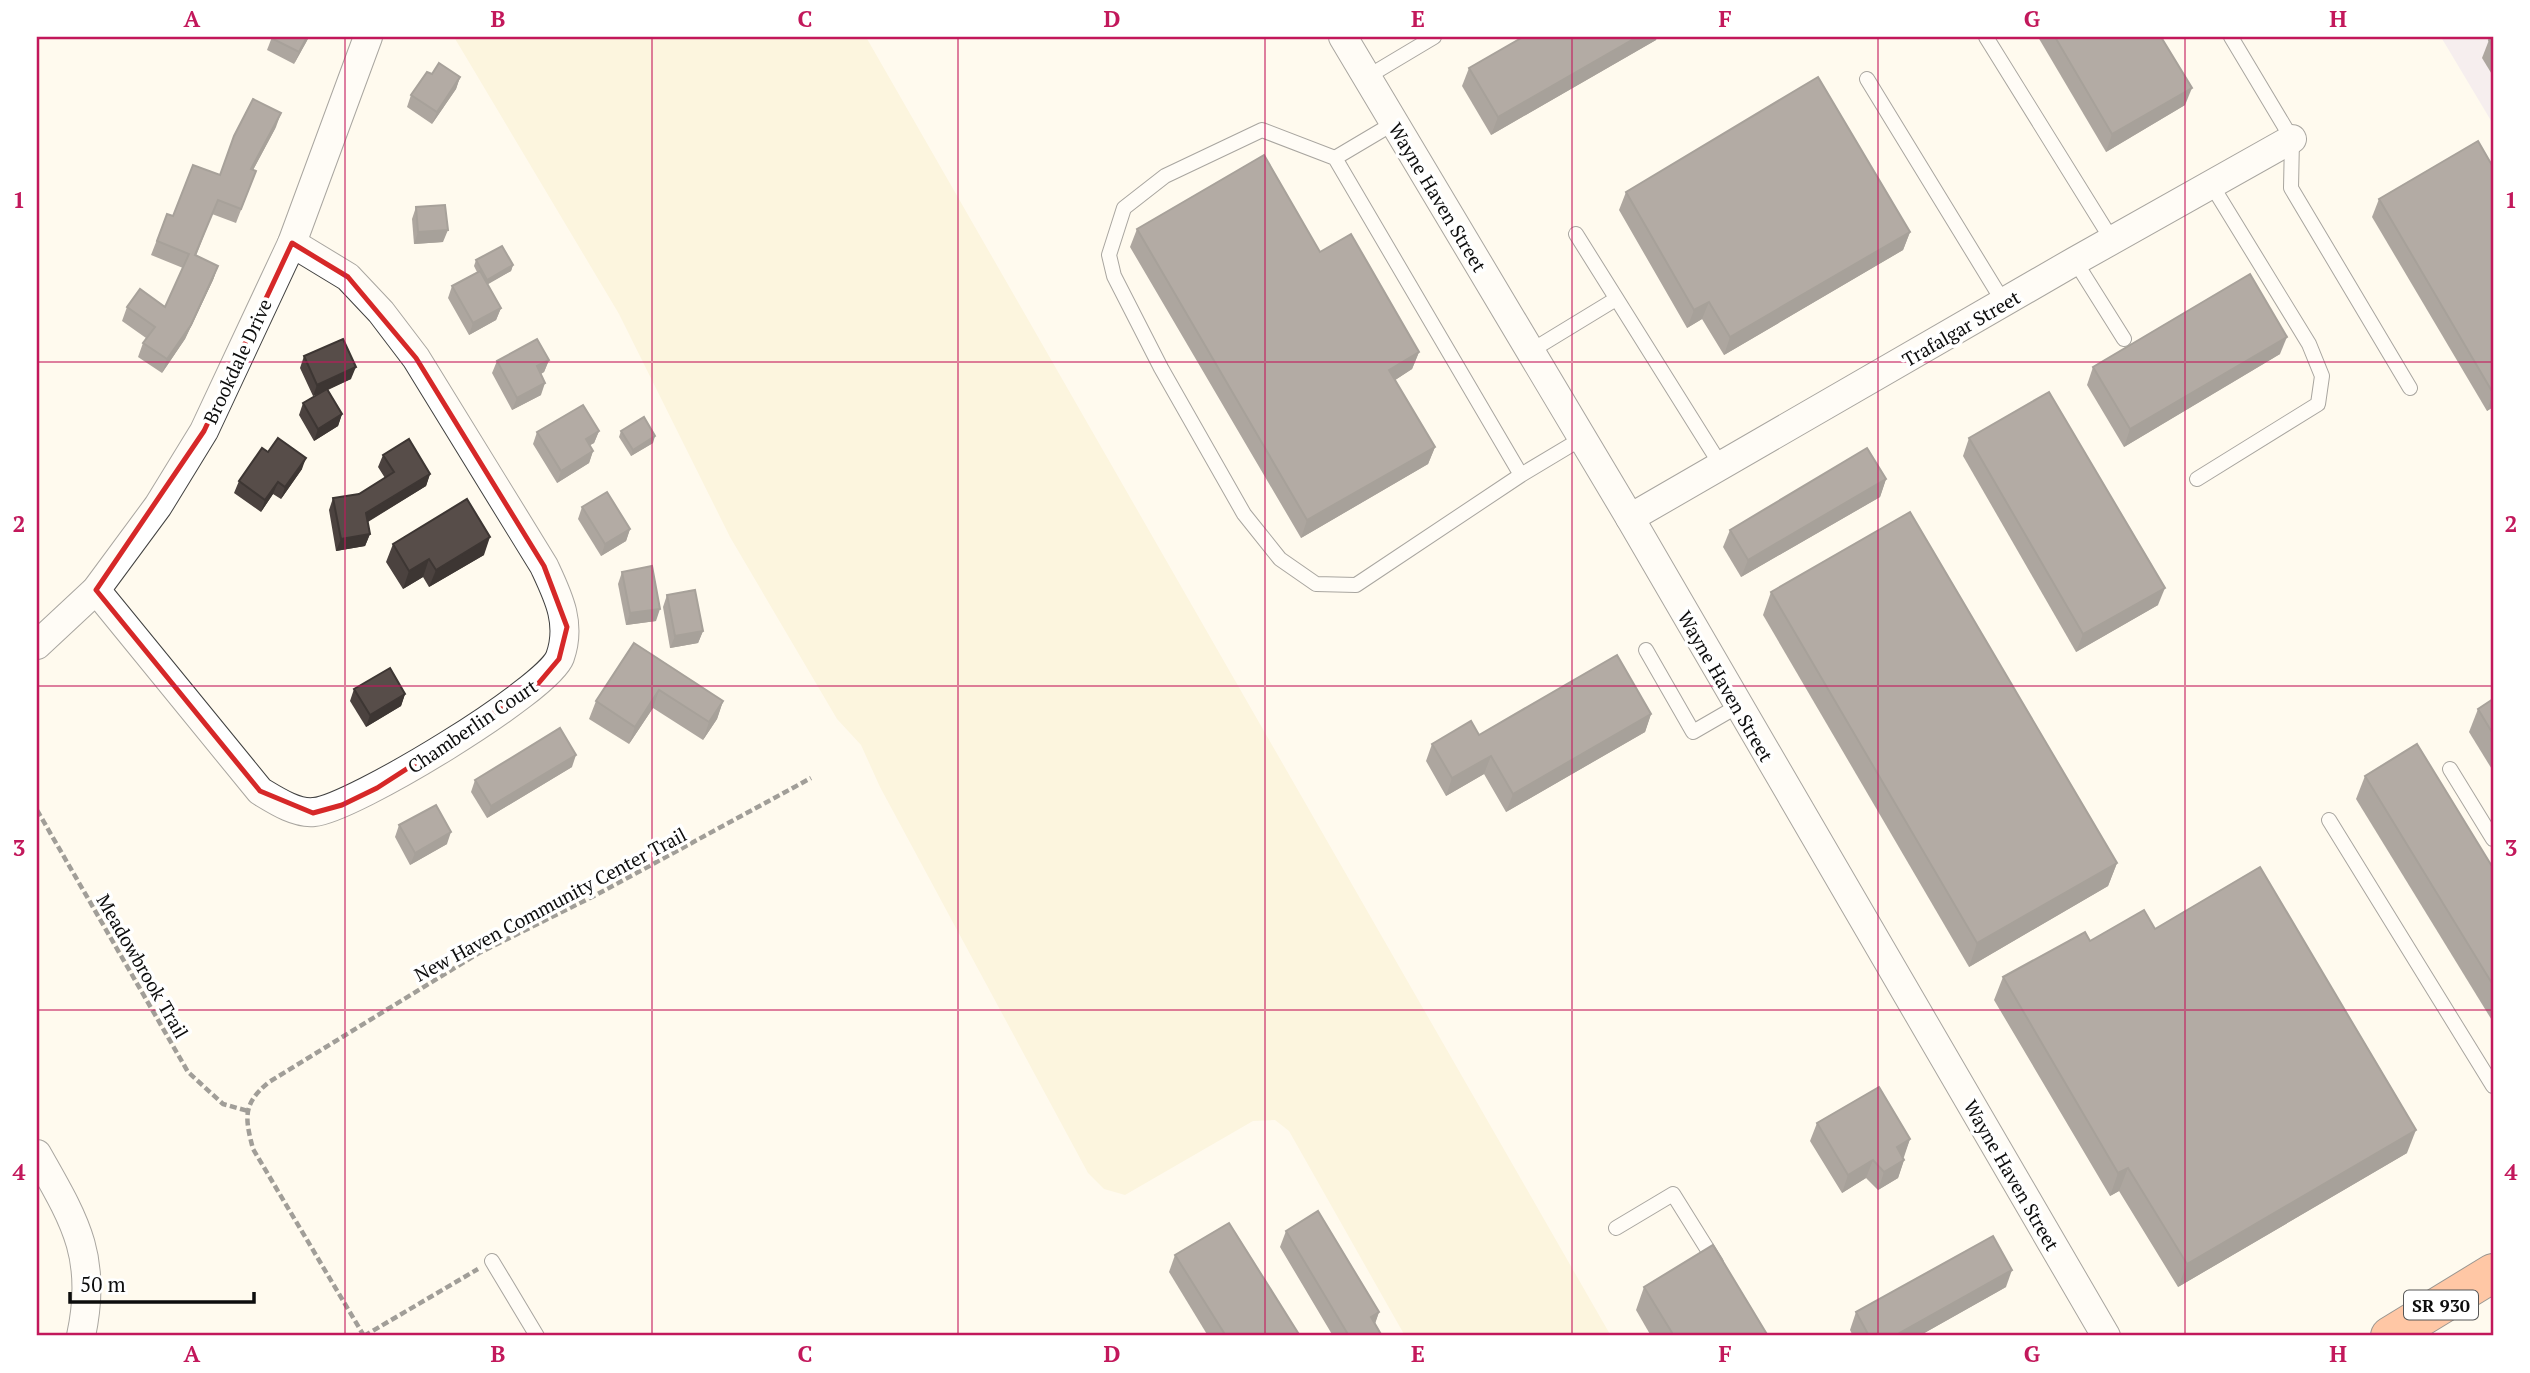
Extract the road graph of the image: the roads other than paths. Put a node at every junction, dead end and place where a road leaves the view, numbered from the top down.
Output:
1 (368, 37) edge
2 (1343, 37) edge
3 (1434, 37) edge
4 (1986, 37) edge
5 (2231, 37) edge
6 (1367, 77) junction
7 (1867, 79) dead end
8 (1394, 123) junction
9 (2292, 139) junction
10 (1335, 158) junction
11 (2211, 184) junction
12 (1576, 234) dead end
13 (2112, 240) junction
14 (292, 243) junction
15 (2075, 261) junction
16 (1616, 299) junction
17 (2004, 303) junction
18 (2124, 339) dead end
19 (1530, 352) junction
20 (2410, 388) dead end
21 (1581, 439) junction
22 (1722, 467) junction
23 (1521, 475) junction
24 (2197, 479) dead end
25 (1630, 518) junction
26 (96, 590) junction
27 (37, 645) edge
28 (1646, 650) dead end
29 (1738, 706) junction
30 (2450, 769) dead end
31 (2329, 820) dead end
32 (2493, 839) edge
33 (2493, 1086) edge
34 (37, 1154) edge
35 (1616, 1228) dead end
36 (492, 1261) road end
37 (2493, 1273) edge
38 (1724, 1277) edge
39 (81, 1336) edge
40 (537, 1336) edge
41 (2106, 1336) edge
42 (2390, 1336) edge

1 - 14 street, Brookdale Drive
2 - 6 street, Wayne Haven Street
3 - 6 lane
4 - 13 lane
5 - 9 lane
6 - 8 street, Wayne Haven Street
7 - 17 lane
8 - 10 lane
8 - 19 street, Wayne Haven Street
9 - 11 street, Trafalgar Street
9 - 20 lane
10 - 23 lane
10 - 23 lane
11 - 13 street, Trafalgar Street
11 - 24 lane
12 - 16 lane
13 - 15 street, Trafalgar Street
14 - 26 street, Brookdale Drive
14 - 26 street, Chamberlin Court
15 - 17 street, Trafalgar Street
15 - 18 lane
16 - 19 lane
16 - 22 lane
17 - 22 street, Trafalgar Street
19 - 21 street, Wayne Haven Street
21 - 23 lane
21 - 25 street, Wayne Haven Street
22 - 25 street, Trafalgar Street
25 - 29 street, Wayne Haven Street
26 - 27 street, Brookdale Drive
28 - 29 lane
29 - 41 street, Wayne Haven Street
30 - 32 lane
31 - 33 lane
34 - 39 street
35 - 38 lane
36 - 40 lane
37 - 42 highway, SR 930

